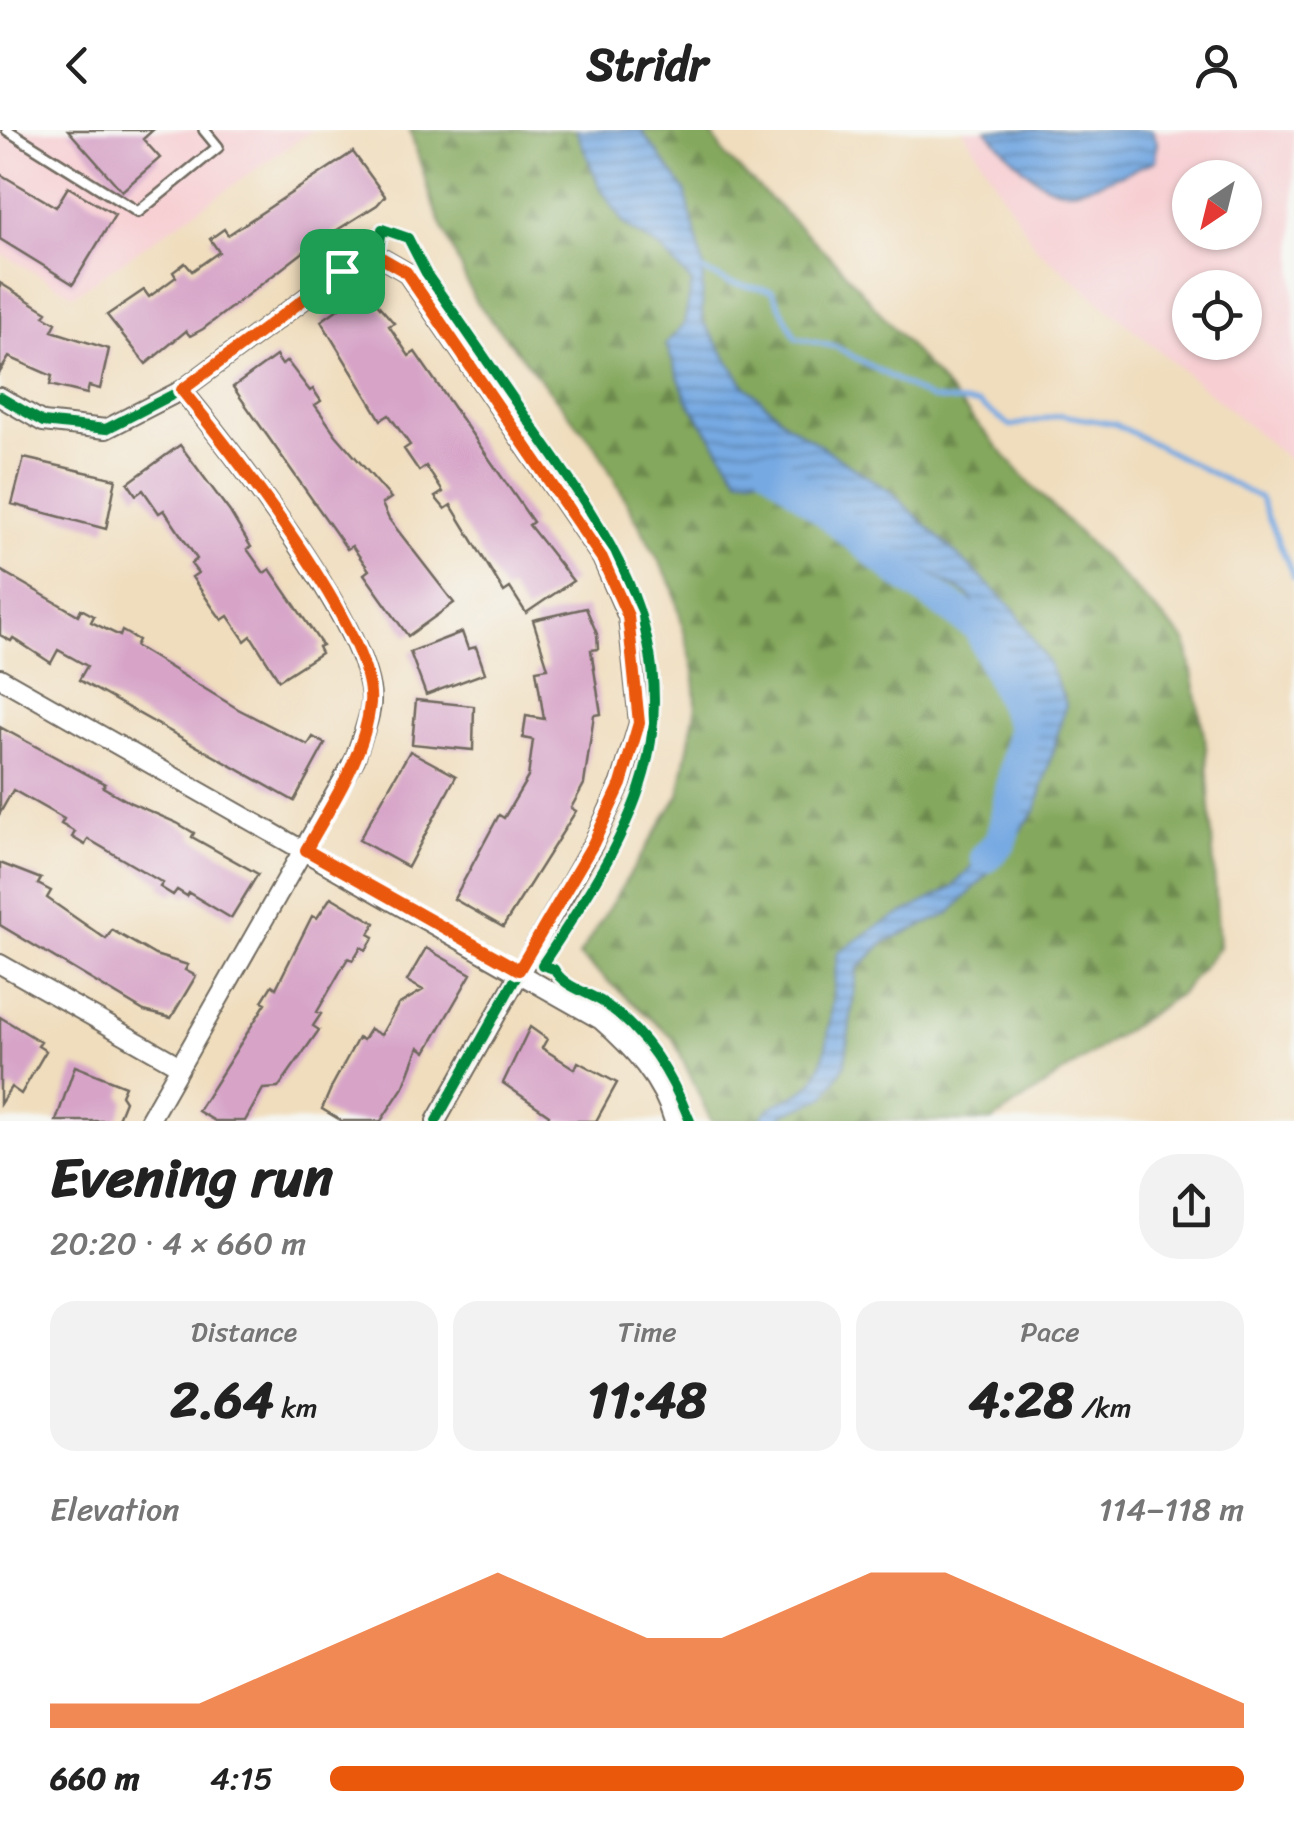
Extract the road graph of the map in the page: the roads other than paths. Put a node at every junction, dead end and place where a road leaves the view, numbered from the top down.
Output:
1 (7, 130) edge
2 (204, 130) edge
3 (182, 390) junction
4 (0, 397) edge
5 (0, 678) edge
6 (306, 850) junction
7 (0, 964) edge
8 (519, 970) junction
9 (180, 1066) junction
10 (149, 1121) edge
11 (436, 1121) edge
12 (674, 1121) edge

1 - 2 lane
3 - 4 street
3 - 6 street
3 - 8 street
5 - 6 street
6 - 8 street
6 - 9 street
7 - 9 street
8 - 11 street
8 - 12 street
9 - 10 street

